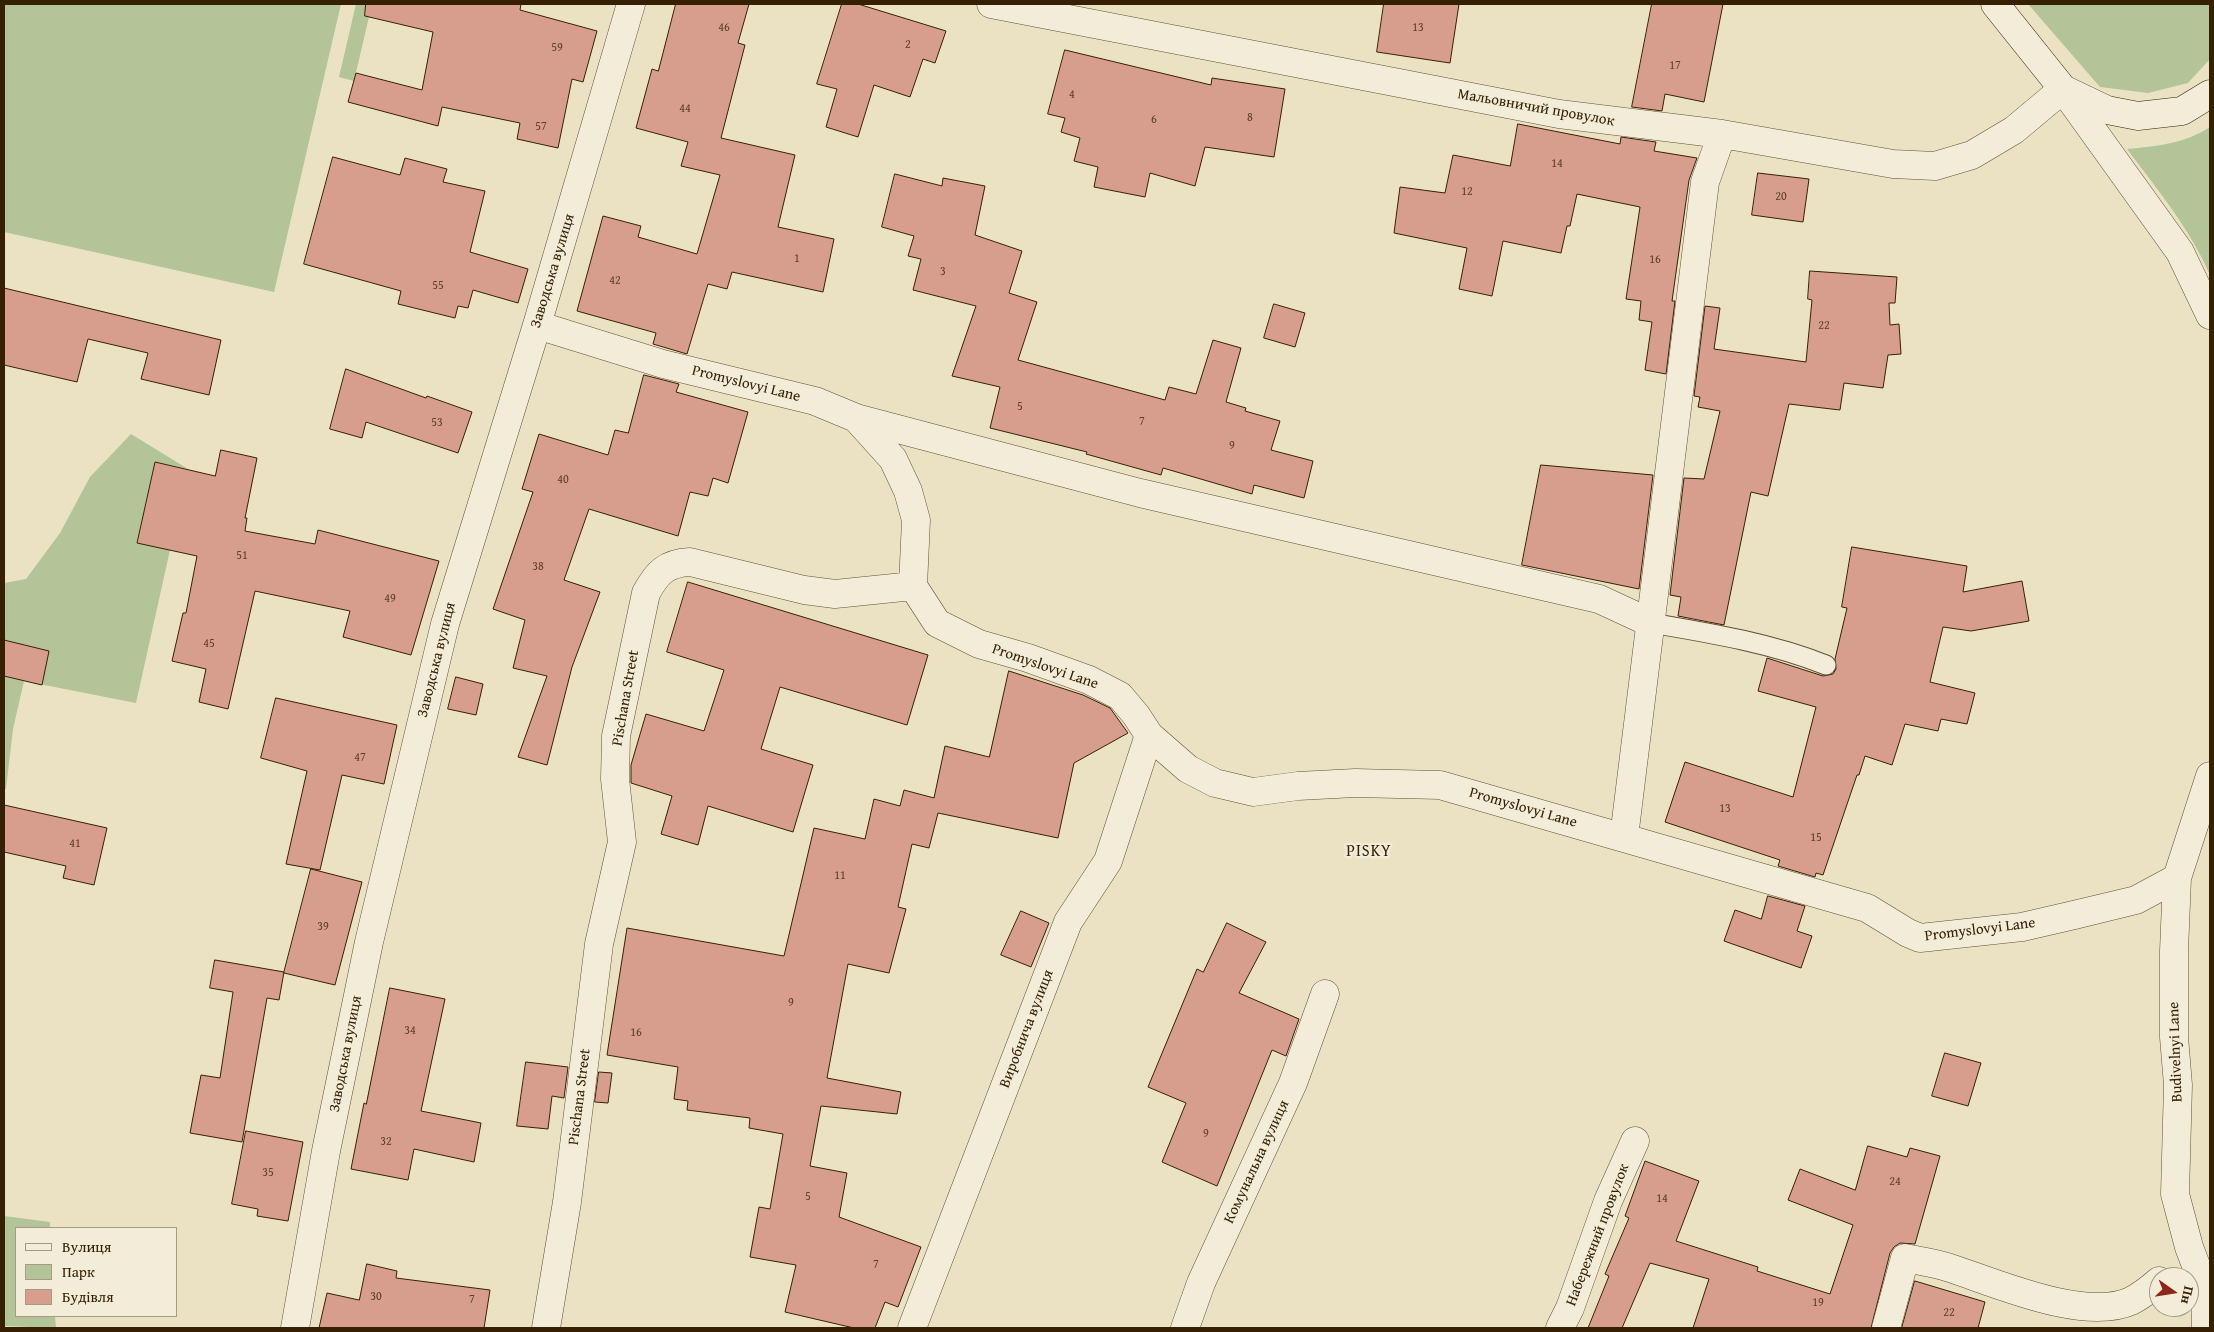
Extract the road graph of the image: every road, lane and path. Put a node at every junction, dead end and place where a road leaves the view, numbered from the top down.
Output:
1 (632, 4) edge
2 (991, 4) edge
3 (1994, 4) edge
4 (2063, 89) junction
5 (2210, 94) edge
6 (1722, 134) junction
7 (2210, 315) edge
8 (537, 324) junction
9 (856, 418) junction
10 (913, 586) junction
11 (1651, 622) junction
12 (1826, 666) dead end
13 (1150, 735) junction
14 (2210, 776) edge
15 (1624, 837) junction
16 (2178, 878) junction
17 (1325, 994) dead end
18 (1635, 1141) dead end
19 (2189, 1247) junction
20 (2172, 1267) edge
21 (2149, 1288) edge
22 (295, 1328) edge
23 (546, 1328) edge
24 (912, 1328) edge
25 (1185, 1328) edge
26 (1560, 1328) edge
27 (1886, 1328) edge
28 (2206, 1328) edge

1 - 8 street, Заводська вулиця
2 - 6 street, Мальовничий провулок
3 - 4 street
4 - 5 street
4 - 6 street, Мальовничий провулок
4 - 7 street
6 - 11 street
8 - 9 street, Promyslovyi Lane
8 - 22 street, Заводська вулиця
9 - 10 street
9 - 11 street, Promyslovyi Lane
10 - 13 street, Promyslovyi Lane
10 - 23 street, Pischana Street
11 - 12 lane
11 - 15 street
13 - 15 street, Promyslovyi Lane
13 - 24 street, Виробнича вулиця
14 - 16 street, Budivelnyi Lane
15 - 16 street, Promyslovyi Lane
16 - 19 street, Budivelnyi Lane
17 - 25 street, Комунальна вулиця
18 - 26 street, Набережний провулок
19 - 20 street
19 - 28 street, Budivelnyi Lane
21 - 27 street

